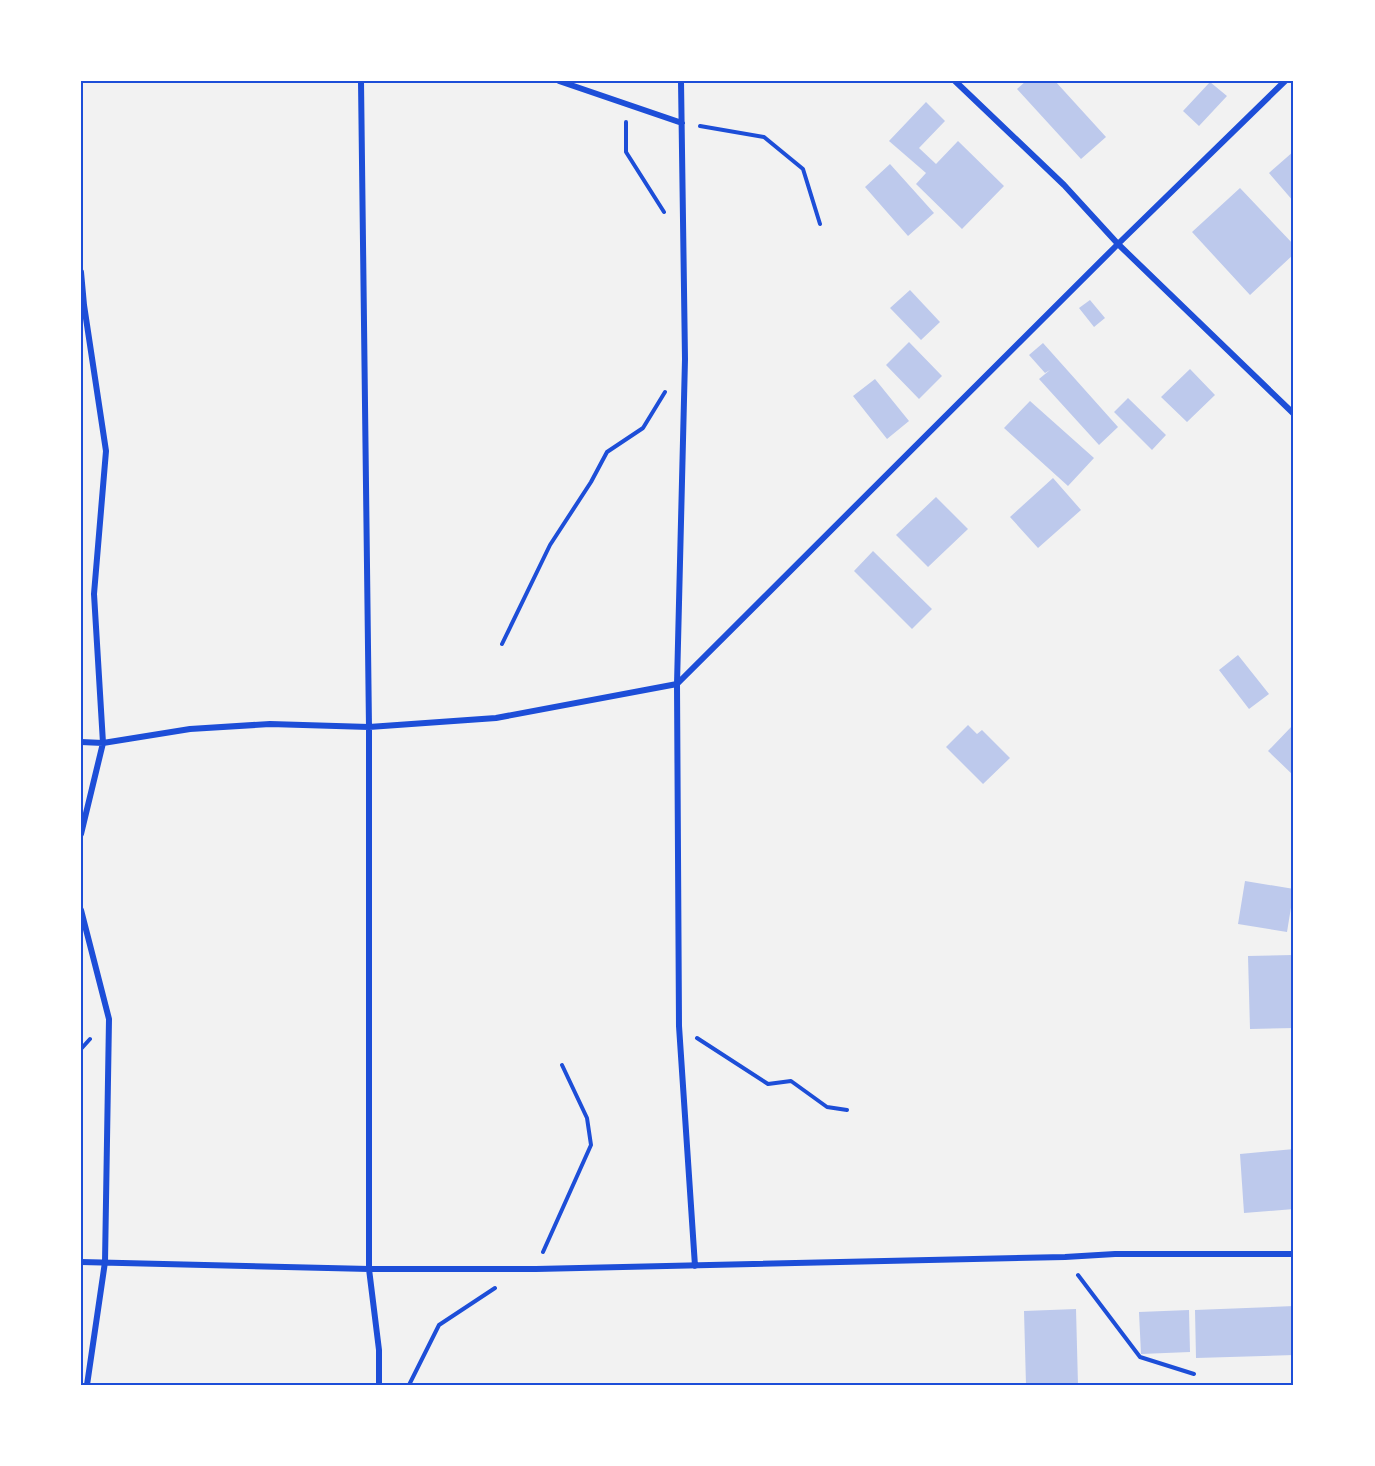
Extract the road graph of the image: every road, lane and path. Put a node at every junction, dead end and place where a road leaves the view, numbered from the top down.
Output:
1 (361, 81) edge
2 (559, 81) edge
3 (681, 81) edge
4 (955, 81) edge
5 (1285, 81) edge
6 (626, 104) junction
7 (682, 123) junction
8 (820, 224) dead end
9 (683, 233) junction
10 (1118, 244) junction
11 (81, 272) edge
12 (667, 388) dead end
13 (1294, 414) edge
14 (502, 644) dead end
15 (677, 684) junction
16 (369, 727) junction
17 (81, 742) edge
18 (103, 743) junction
19 (81, 834) edge
20 (81, 910) edge
21 (679, 1026) junction
22 (562, 1065) dead end
23 (847, 1110) dead end
24 (1294, 1254) edge
25 (1065, 1257) junction
26 (81, 1262) edge
27 (105, 1262) junction
28 (695, 1266) junction
29 (369, 1269) junction
30 (536, 1269) junction
31 (497, 1286) dead end
32 (1194, 1374) dead end
33 (87, 1385) edge
34 (379, 1385) edge
35 (409, 1385) edge

1 - 16 street
2 - 6 street
3 - 7 street
4 - 10 street
5 - 10 street
6 - 7 street
6 - 9 path
7 - 8 path
7 - 9 street
9 - 15 street
10 - 13 street
10 - 15 street
11 - 18 street
12 - 14 path
15 - 16 street
15 - 21 street
16 - 18 street
16 - 29 street
17 - 18 street
18 - 19 street
20 - 27 street
21 - 23 path
21 - 28 street
22 - 30 path
24 - 25 street
25 - 28 street
25 - 32 path
26 - 27 street
27 - 29 street
27 - 33 street
28 - 30 street
29 - 30 street
29 - 34 street
31 - 35 path

